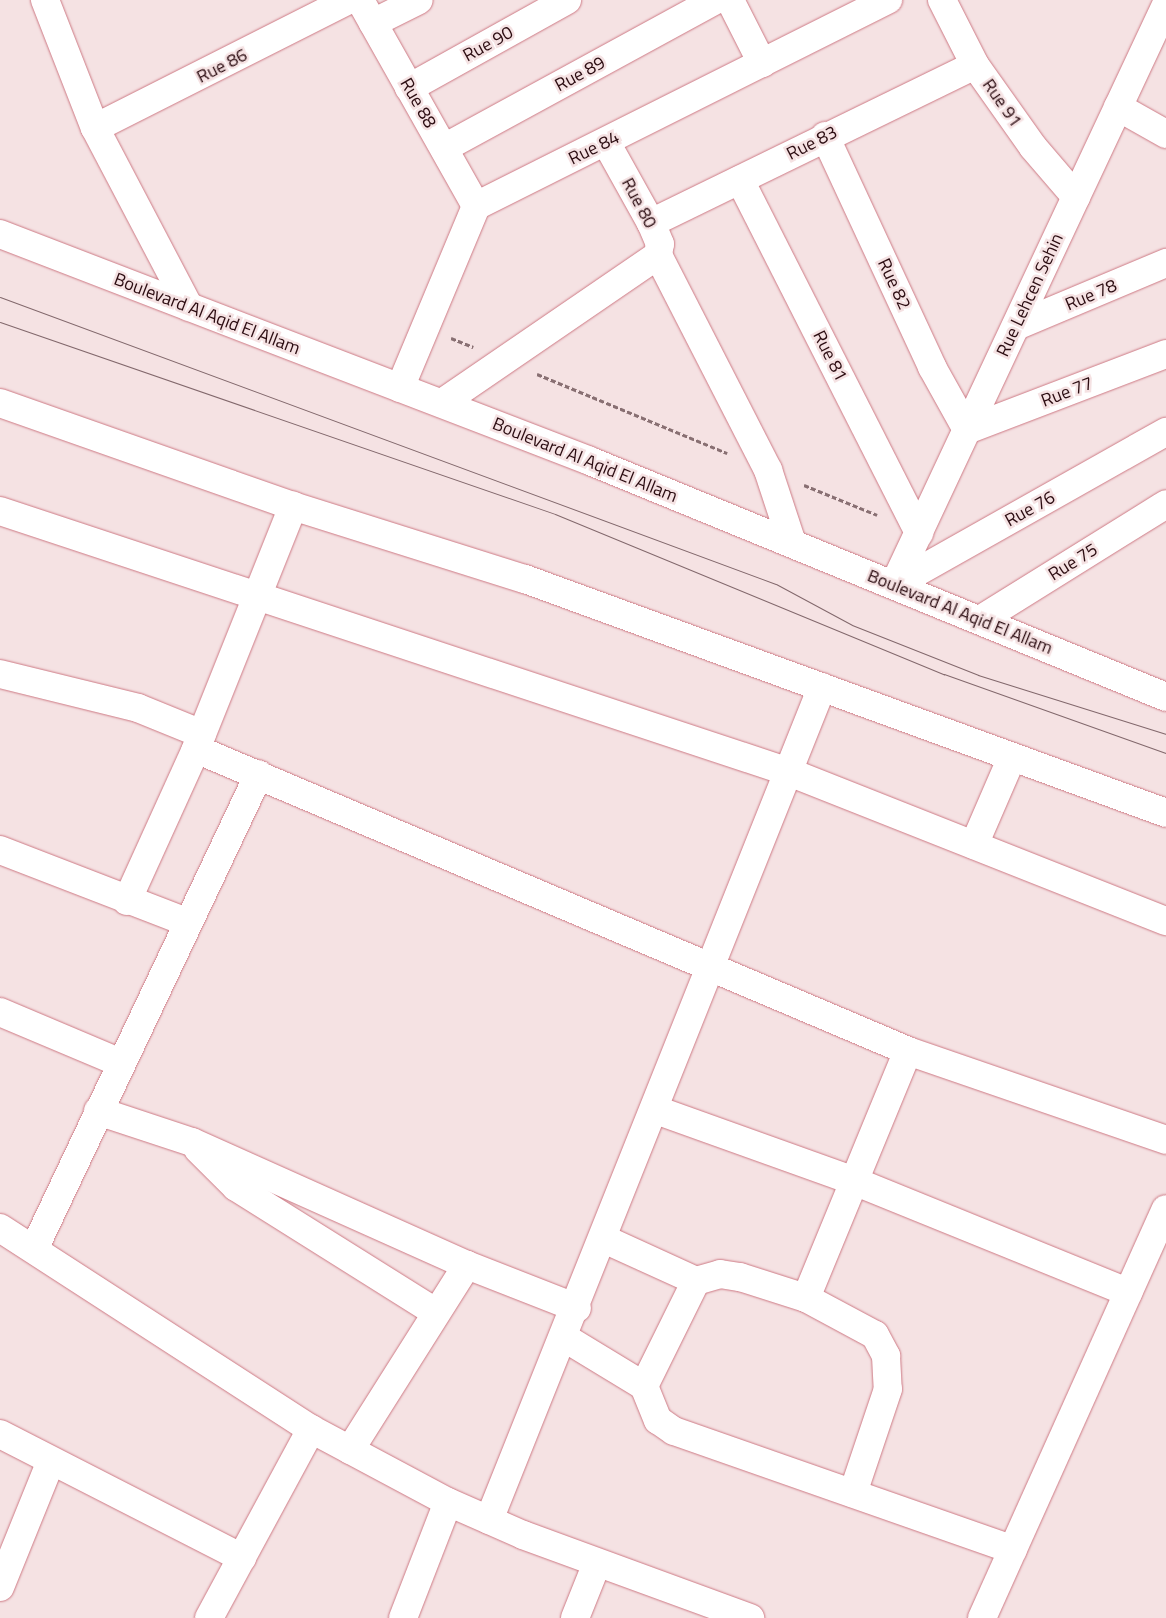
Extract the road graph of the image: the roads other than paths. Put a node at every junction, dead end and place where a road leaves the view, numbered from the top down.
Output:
1 (45, 0) edge
2 (348, 0) edge
3 (360, 0) edge
4 (419, 0) edge
5 (567, 0) edge
6 (716, 0) edge
7 (730, 0) edge
8 (888, 0) edge
9 (942, 0) edge
10 (1166, 5) edge
11 (373, 23) junction
12 (762, 63) junction
13 (975, 65) junction
14 (409, 88) junction
15 (1118, 107) junction
16 (95, 128) junction
17 (1166, 134) edge
18 (825, 136) junction
19 (606, 142) junction
20 (444, 148) junction
21 (740, 180) junction
22 (1076, 197) junction
23 (476, 206) junction
24 (651, 223) junction
25 (0, 234) edge
26 (654, 260) junction
27 (1166, 263) edge
28 (189, 308) junction
29 (1016, 326) junction
30 (1166, 354) edge
31 (400, 388) junction
32 (0, 403) edge
33 (442, 403) junction
34 (967, 430) junction
35 (1166, 432) edge
36 (1166, 504) edge
37 (293, 506) junction
38 (0, 511) edge
39 (919, 533) junction
40 (792, 543) junction
41 (894, 585) junction
42 (257, 596) junction
43 (980, 620) junction
44 (1, 677) edge
45 (822, 687) junction
46 (1166, 697) edge
47 (199, 741) junction
48 (1012, 756) junction
49 (789, 772) junction
50 (259, 774) junction
51 (1166, 813) edge
52 (974, 845) junction
53 (0, 850) edge
54 (127, 901) junction
55 (1166, 921) edge
56 (187, 922) junction
57 (712, 972) junction
58 (0, 1012) edge
59 (908, 1051) junction
60 (121, 1063) junction
61 (656, 1110) junction
62 (98, 1111) junction
63 (1166, 1140) edge
64 (192, 1142) junction
65 (854, 1181) junction
66 (1166, 1209) edge
67 (0, 1228) edge
68 (604, 1239) junction
69 (35, 1247) junction
70 (467, 1266) junction
71 (696, 1281) junction
72 (1128, 1292) junction
73 (806, 1298) junction
74 (577, 1308) junction
75 (434, 1311) junction
76 (564, 1338) junction
77 (644, 1386) junction
78 (311, 1429) junction
79 (0, 1434) edge
80 (350, 1450) junction
81 (51, 1461) junction
82 (853, 1493) junction
83 (448, 1502) junction
84 (489, 1520) junction
85 (1013, 1550) junction
86 (242, 1558) junction
87 (597, 1563) junction
88 (0, 1587) edge
89 (209, 1618) edge
90 (403, 1618) edge
91 (575, 1618) edge
92 (750, 1618) edge
93 (982, 1618) edge

1 - 16 street
2 - 16 street, Rue 86
3 - 11 street, Rue 88
4 - 11 street
5 - 14 street, Rue 90
6 - 20 street, Rue 89
7 - 12 street
8 - 12 street, Rue 84
9 - 13 street, Rue 91
10 - 15 street, Rue Lehcen Sehin
11 - 14 street, Rue 88
12 - 19 street, Rue 84
13 - 18 street, Rue 83
13 - 22 street, Rue 91
14 - 20 street, Rue 88
15 - 17 street
15 - 22 street, Rue Lehcen Sehin
16 - 28 street
18 - 21 street, Rue 83
18 - 34 street, Rue 82
19 - 23 street, Rue 84
19 - 24 street, Rue 80
20 - 23 street, Rue 88
21 - 24 street, Rue 83
21 - 39 street, Rue 81
22 - 29 street, Rue Lehcen Sehin
23 - 31 street
24 - 26 street, Rue 80
25 - 28 street, Boulevard Al Aqid El Allam
26 - 33 street
26 - 40 street, Rue 80
27 - 29 street, Rue 78
28 - 31 street, Boulevard Al Aqid El Allam
29 - 34 street, Rue Lehcen Sehin
30 - 34 street, Rue 77
31 - 33 street, Boulevard Al Aqid El Allam
32 - 37 street
33 - 40 street, Boulevard Al Aqid El Allam
34 - 39 street, Rue Lehcen Sehin
35 - 41 street, Rue 76
36 - 43 street, Rue 75
37 - 42 street
37 - 45 street
38 - 42 street
39 - 41 street, Rue Lehcen Sehin
40 - 41 street, Boulevard Al Aqid El Allam
41 - 43 street, Boulevard Al Aqid El Allam
42 - 47 street
42 - 49 street
43 - 46 street, Boulevard Al Aqid El Allam
44 - 47 street
45 - 48 street
45 - 49 street
47 - 50 street
47 - 54 street
48 - 51 street
48 - 52 street
49 - 52 street
49 - 57 street
50 - 56 street
50 - 57 street
52 - 55 street
53 - 54 street
54 - 56 street
56 - 60 street
57 - 59 street
57 - 61 street
58 - 60 street
59 - 63 street
59 - 65 street
60 - 62 street
61 - 65 street
61 - 68 street
62 - 64 street
62 - 69 street
64 - 70 street
64 - 75 street
65 - 72 street
65 - 73 street
66 - 72 street
67 - 69 street
68 - 71 street
68 - 74 street
69 - 78 street
70 - 74 street
70 - 75 street
71 - 73 street
71 - 77 street
72 - 85 street
73 - 82 street
74 - 76 street
75 - 80 street
76 - 77 street
76 - 84 street
77 - 82 street
78 - 80 street
78 - 86 street
79 - 81 street
80 - 83 street
81 - 86 street
81 - 88 street
82 - 85 street
83 - 84 street
83 - 90 street
84 - 87 street
85 - 93 street
86 - 89 street
87 - 91 street
87 - 92 street

